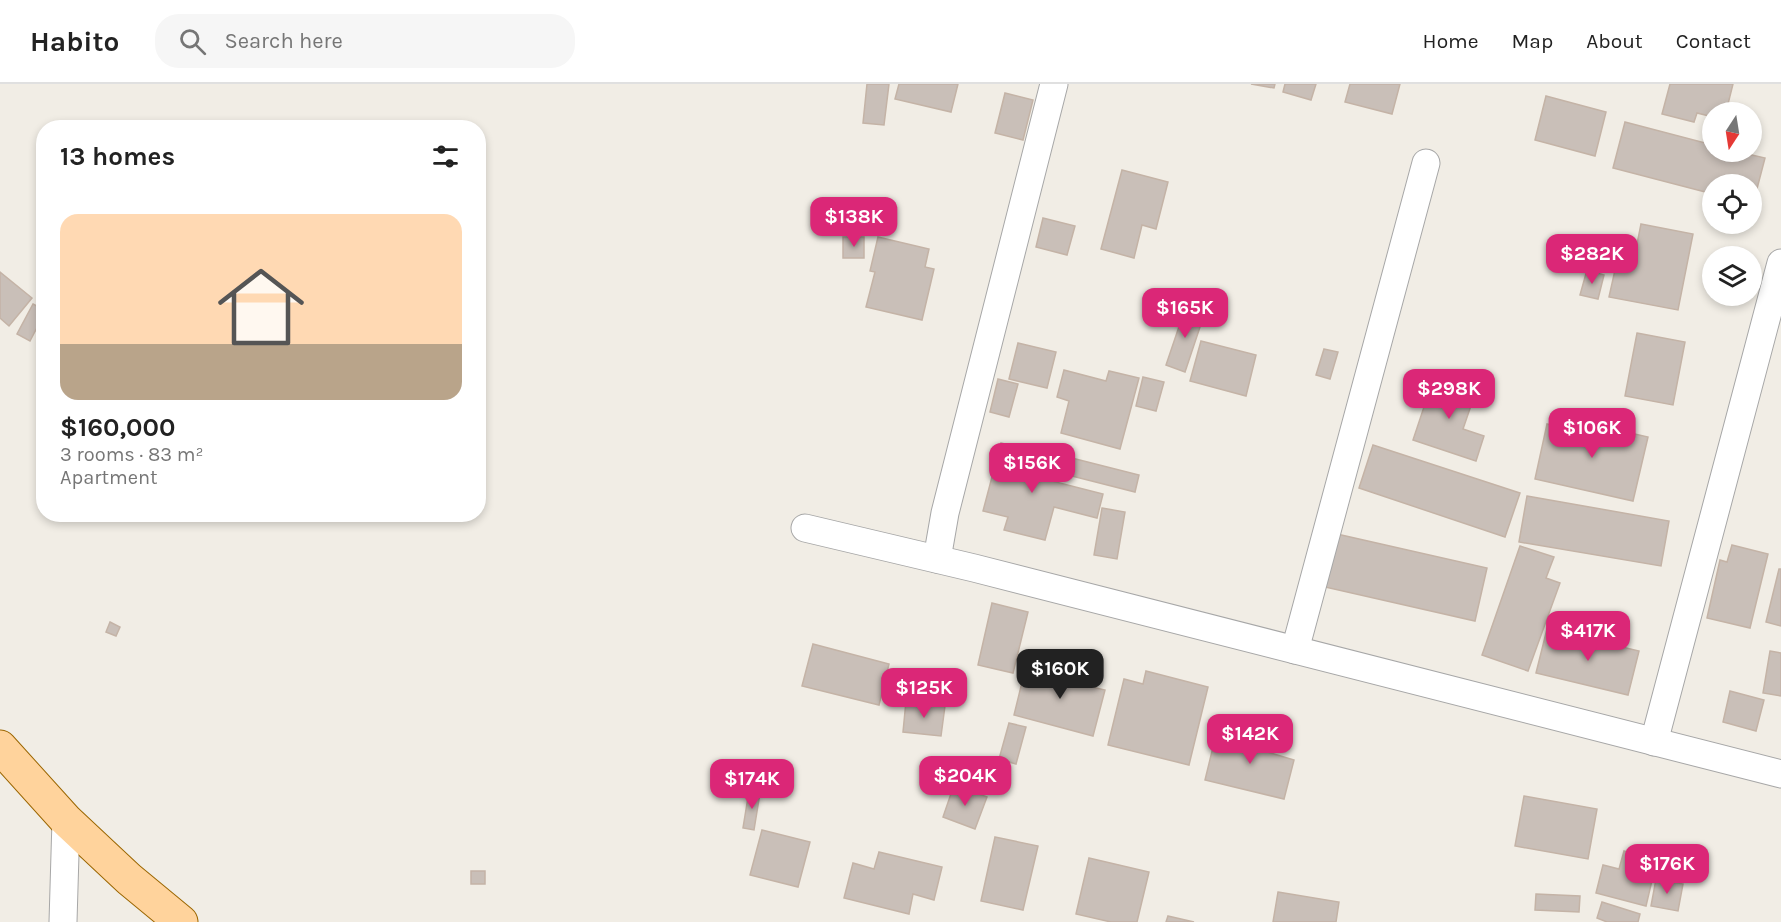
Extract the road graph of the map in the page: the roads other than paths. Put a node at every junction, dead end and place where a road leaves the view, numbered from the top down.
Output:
1 (1054, 84) edge
2 (1426, 163) dead end
3 (1781, 263) edge
4 (805, 528) dead end
5 (937, 559) junction
6 (1295, 650) junction
7 (1654, 742) junction
8 (0, 747) edge
9 (1781, 774) edge
10 (66, 820) junction
11 (63, 922) edge
12 (181, 922) edge

1 - 5 street
2 - 6 street
3 - 7 street
4 - 5 street
5 - 6 street
6 - 7 street
7 - 9 street
8 - 10 main road
10 - 11 street
10 - 12 main road

